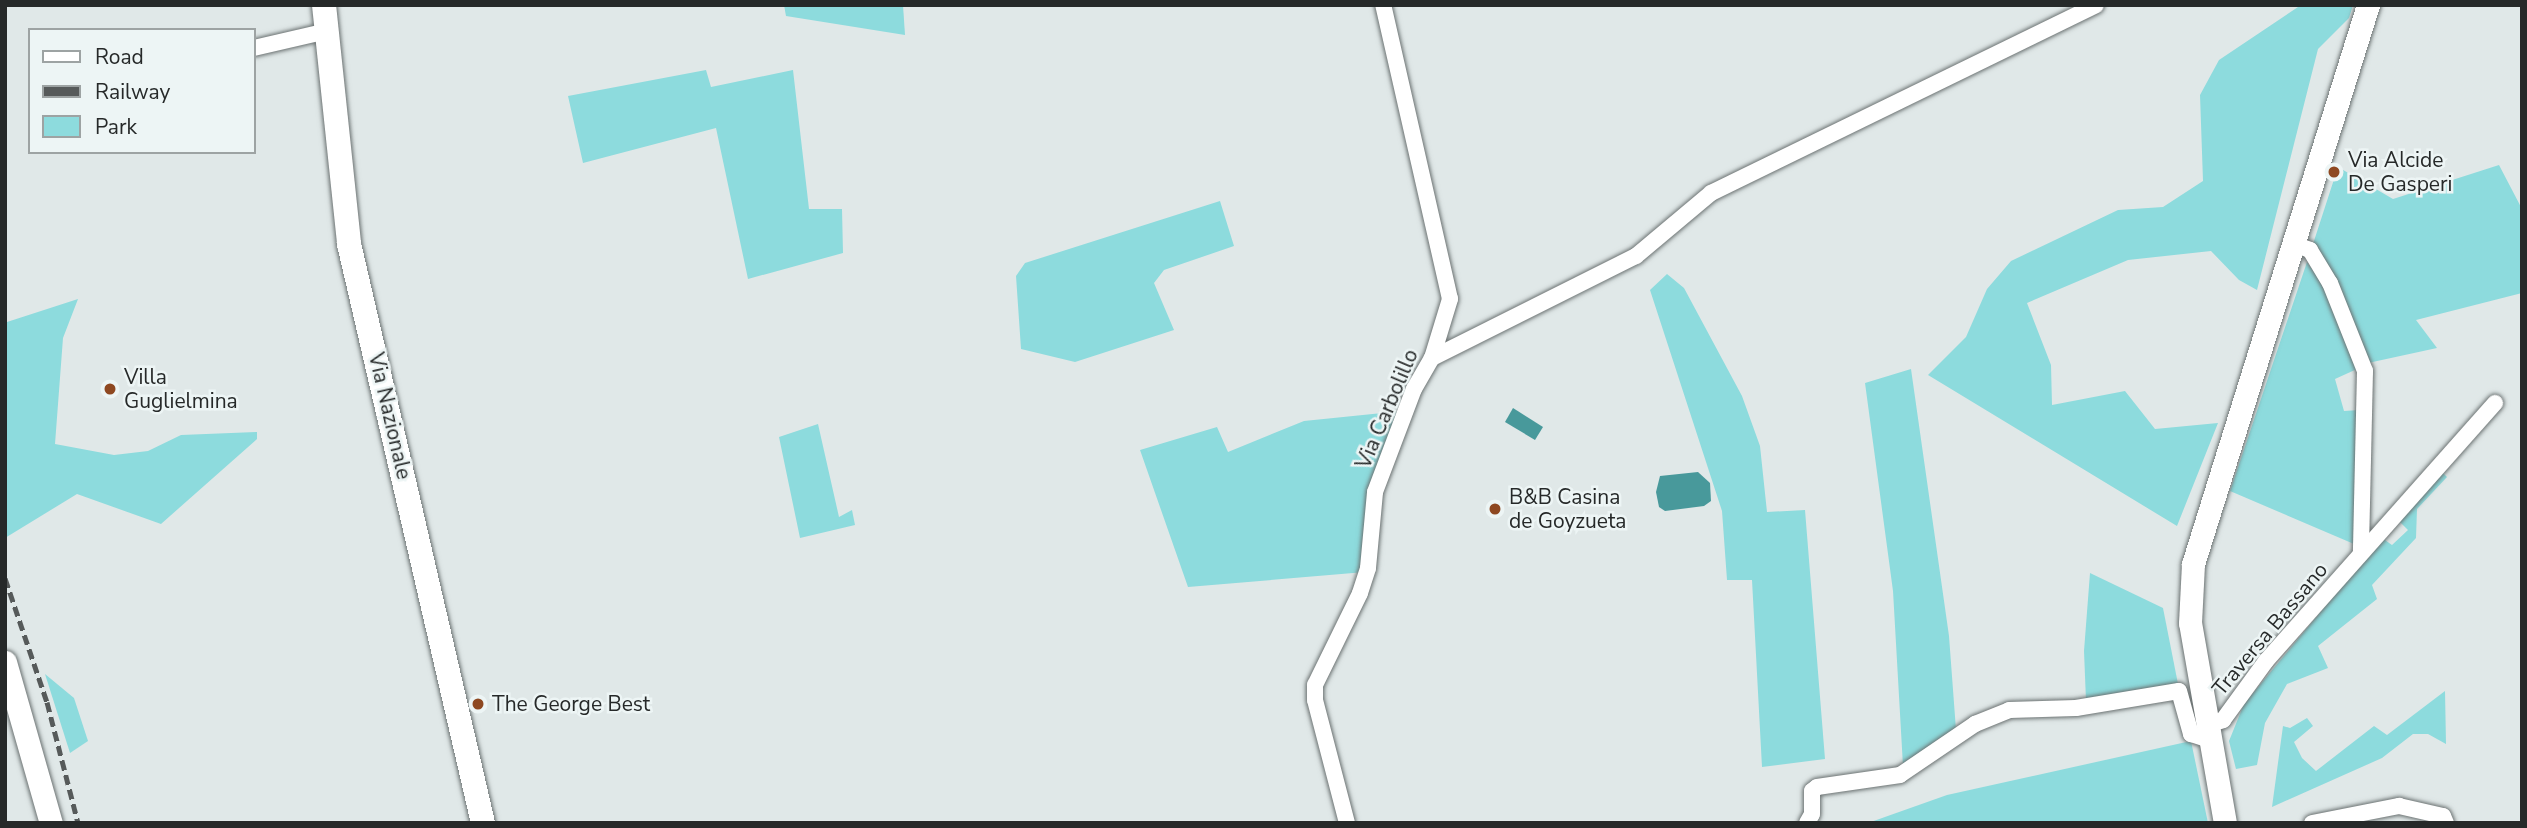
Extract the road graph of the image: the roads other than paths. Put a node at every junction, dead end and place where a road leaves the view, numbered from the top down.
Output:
1 (324, 5) edge
2 (1382, 5) edge
3 (2096, 5) edge
4 (2368, 5) edge
5 (327, 31) junction
6 (256, 48) edge
7 (2293, 244) junction
8 (1432, 358) junction
9 (2495, 403) dead end
10 (2361, 553) junction
11 (5, 662) edge
12 (2209, 732) junction
13 (2332, 821) edge
14 (51, 823) edge
15 (483, 823) edge
16 (1347, 823) edge
17 (1807, 823) edge
18 (2225, 823) edge
19 (2312, 823) edge
20 (2446, 823) edge

1 - 5 main road, Via Nazionale
2 - 8 street, Via Carbolillo
3 - 8 street
4 - 7 street
5 - 6 street
5 - 15 main road, Via Nazionale
7 - 10 street
7 - 12 street
8 - 16 street, Via Carbolillo
9 - 10 street, Traversa Bassano
10 - 12 street, Traversa Bassano
11 - 14 street
12 - 17 street
12 - 18 street
13 - 19 street
13 - 20 street

